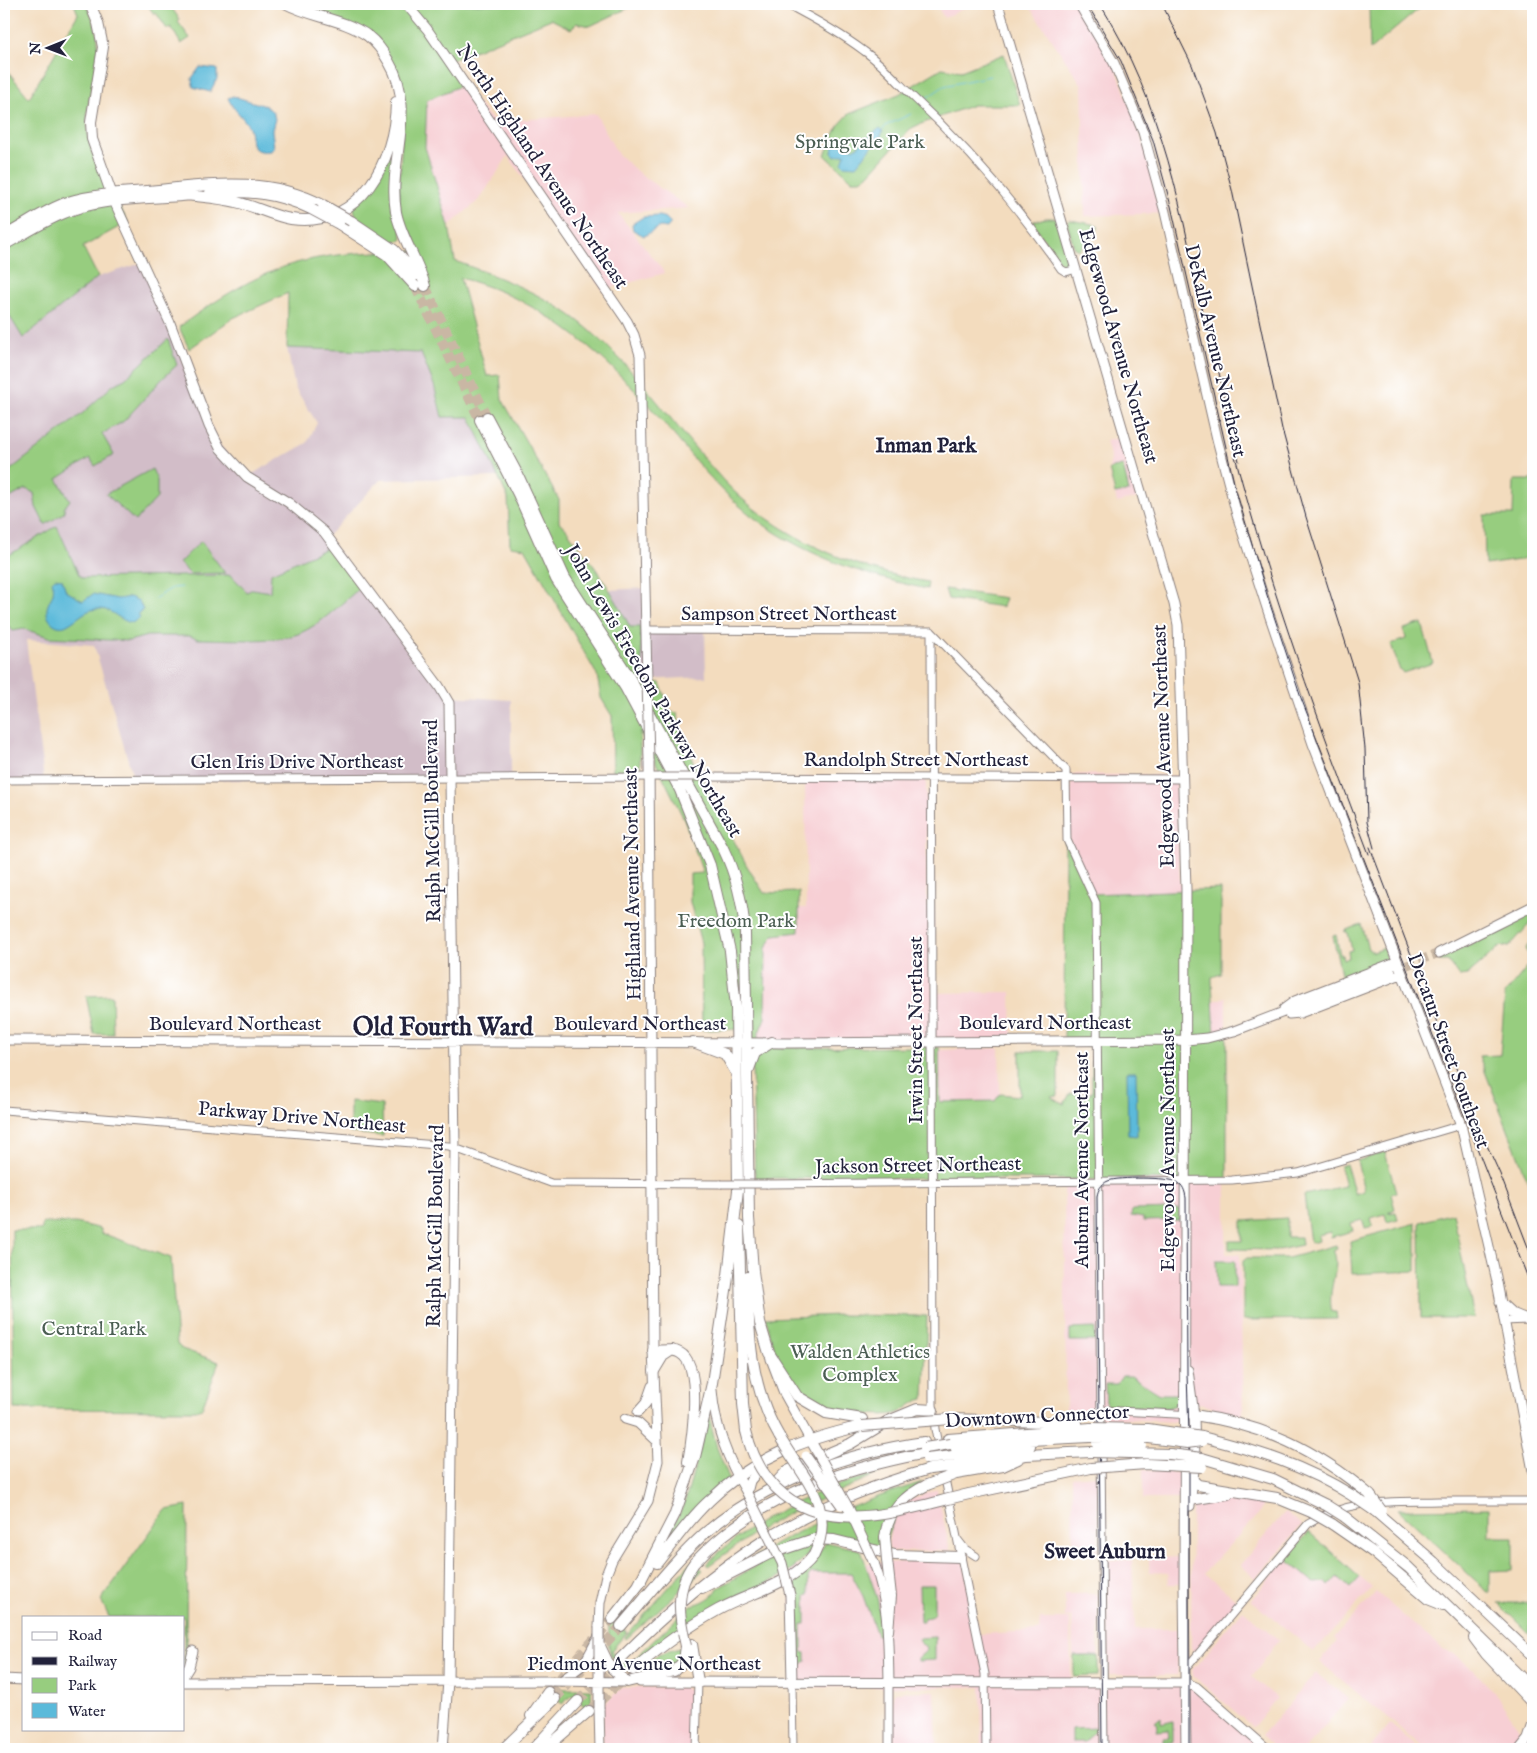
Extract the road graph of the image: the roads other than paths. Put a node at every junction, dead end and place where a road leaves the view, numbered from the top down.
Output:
1 (90, 4) edge
2 (287, 4) edge
3 (406, 4) edge
4 (786, 4) edge
5 (998, 4) edge
6 (1079, 4) edge
7 (389, 62) junction
8 (187, 195) junction
9 (113, 197) junction
10 (4, 236) edge
11 (4, 245) edge
12 (1076, 269) junction
13 (420, 286) junction
14 (640, 355) joint
15 (646, 630) junction
16 (932, 631) junction
17 (1303, 714) joint
18 (650, 776) junction
19 (932, 777) junction
20 (450, 778) junction
21 (1067, 778) junction
22 (1183, 779) junction
23 (4, 780) edge
24 (1533, 906) edge
25 (1439, 952) tunnel mouth
26 (1396, 962) junction
27 (1391, 971) tunnel mouth
28 (1401, 974) junction
29 (1278, 1015) junction
30 (4, 1040) edge
31 (454, 1040) junction
32 (1098, 1040) junction
33 (1186, 1040) junction
34 (652, 1041) junction
35 (693, 1042) junction
36 (742, 1042) junction
37 (772, 1042) junction
38 (932, 1042) junction
39 (747, 1074) junction
40 (737, 1079) junction
41 (4, 1110) edge
42 (1461, 1125) junction
43 (455, 1148) junction
44 (932, 1182) junction
45 (1185, 1182) junction
46 (1099, 1183) junction
47 (652, 1184) junction
48 (738, 1190) junction
49 (749, 1218) junction
50 (1500, 1302) junction
51 (1531, 1320) edge
52 (1504, 1321) junction
53 (672, 1350) junction
54 (653, 1351) junction
55 (769, 1353) junction
56 (654, 1373) junction
57 (712, 1383) junction
58 (933, 1410) junction
59 (1101, 1410) junction
60 (638, 1412) dead end
61 (1189, 1414) junction
62 (625, 1419) dead end
63 (862, 1423) junction
64 (1090, 1438) junction
65 (809, 1439) junction
66 (657, 1440) junction
67 (782, 1451) junction
68 (952, 1455) junction
69 (927, 1456) junction
70 (769, 1458) junction
71 (1184, 1463) junction
72 (1202, 1463) junction
73 (1533, 1471) edge
74 (738, 1477) junction
75 (1192, 1481) junction
76 (746, 1489) junction
77 (770, 1489) junction
78 (1249, 1493) junction
79 (1190, 1500) junction
80 (1533, 1501) edge
81 (678, 1506) junction
82 (1381, 1514) junction
83 (856, 1525) junction
84 (956, 1537) junction
85 (960, 1554) junction
86 (976, 1556) dead end
87 (638, 1586) junction
88 (694, 1591) junction
89 (1450, 1608) junction
90 (612, 1619) tunnel mouth
91 (1461, 1619) junction
92 (621, 1626) tunnel mouth
93 (1501, 1626) junction
94 (888, 1631) junction
95 (599, 1632) junction
96 (689, 1645) junction
97 (1533, 1648) edge
98 (193, 1651) dead end
99 (1192, 1654) junction
100 (1533, 1656) edge
101 (620, 1659) tunnel mouth
102 (633, 1670) tunnel mouth
103 (185, 1673) edge
104 (4, 1679) edge
105 (22, 1680) edge
106 (448, 1681) junction
107 (556, 1681) junction
108 (599, 1681) junction
109 (1103, 1681) junction
110 (185, 1682) edge
111 (627, 1682) junction
112 (698, 1682) junction
113 (792, 1682) junction
114 (889, 1682) junction
115 (986, 1682) junction
116 (1186, 1683) junction
117 (1533, 1689) edge
118 (552, 1695) tunnel mouth
119 (578, 1701) tunnel mouth
120 (1533, 1704) edge
121 (589, 1711) tunnel mouth
122 (1533, 1724) edge
123 (442, 1749) edge
124 (503, 1749) edge
125 (533, 1749) edge
126 (545, 1749) edge
127 (600, 1749) edge
128 (696, 1749) edge
129 (793, 1749) edge
130 (889, 1749) edge
131 (986, 1749) edge
132 (1104, 1749) edge
133 (1186, 1749) edge
134 (1267, 1749) edge
135 (1520, 1749) edge

1 - 9 highway
2 - 7 highway
3 - 14 main road, North Highland Avenue Northeast
4 - 12 street
5 - 12 main road, Edgewood Avenue Northeast
6 - 17 main road, DeKalb Avenue Northeast
7 - 8 highway
7 - 13 highway
8 - 9 highway
8 - 13 highway, bridge
9 - 10 highway
9 - 11 highway
9 - 13 highway, bridge
9 - 20 main road, Ralph McGill Boulevard
12 - 22 main road, Edgewood Avenue Northeast
14 - 15 main road, Highland Avenue Northeast
15 - 16 street, Sampson Street Northeast
15 - 18 main road, Highland Avenue Northeast, bridge
16 - 19 street, Irwin Street Northeast
16 - 21 street
17 - 26 main road, Decatur Street Southeast
18 - 19 street, Randolph Street Northeast, bridge
18 - 20 street, Glen Iris Drive Northeast
18 - 34 main road, Highland Avenue Northeast
19 - 21 street, Randolph Street Northeast
19 - 38 street, Irwin Street Northeast
20 - 23 street, Glen Iris Drive Northeast
20 - 31 main road, Ralph McGill Boulevard
21 - 22 street, Randolph Street Northeast
21 - 32 street, Auburn Avenue Northeast
22 - 33 main road, Edgewood Avenue Northeast
24 - 25 main road
26 - 28 main road, Decatur Street Southeast
26 - 29 main road
27 - 29 main road
28 - 29 main road
28 - 42 main road, Decatur Street Southeast
29 - 33 main road, Boulevard Northeast
30 - 31 main road, Boulevard Northeast
31 - 34 main road, Boulevard Northeast
31 - 43 main road, Ralph McGill Boulevard
32 - 33 main road, Boulevard Northeast
32 - 38 main road, Boulevard Northeast
32 - 46 street, Auburn Avenue Northeast
33 - 45 main road, Edgewood Avenue Northeast
34 - 35 main road, Boulevard Northeast
34 - 47 main road, Highland Avenue Northeast
35 - 36 main road, Boulevard Northeast
35 - 40 highway
36 - 36 highway, John Lewis Freedom Parkway Northeast
36 - 37 main road, Boulevard Northeast
36 - 39 highway, John Lewis Freedom Parkway Northeast
36 - 40 highway, John Lewis Freedom Parkway Northeast
37 - 38 main road, Boulevard Northeast
37 - 39 highway
38 - 44 street, Irwin Street Northeast
39 - 49 highway, John Lewis Freedom Parkway Northeast
40 - 48 highway, John Lewis Freedom Parkway Northeast
41 - 43 street, Parkway Drive Northeast
42 - 45 street, Jackson Street Northeast
42 - 50 main road, Decatur Street Southeast
43 - 47 street, Parkway Drive Northeast
43 - 106 main road, Ralph McGill Boulevard
44 - 46 street, Jackson Street Northeast
44 - 47 street, Jackson Street Northeast, bridge
44 - 58 street, Irwin Street Northeast
45 - 46 street, Jackson Street Northeast
45 - 61 main road, Edgewood Avenue Northeast
46 - 59 street, Auburn Avenue Northeast
47 - 54 main road, Highland Avenue Northeast
48 - 57 highway, John Lewis Freedom Parkway Northeast
48 - 72 highway, bridge
49 - 55 highway, John Lewis Freedom Parkway Northeast
49 - 102 highway, bridge
50 - 51 main road
50 - 52 main road, Decatur Street Southeast
51 - 52 street
52 - 73 main road, Decatur Street Southeast
53 - 54 highway
53 - 56 highway
53 - 81 highway
54 - 56 main road, Highland Avenue Northeast
55 - 63 highway, John Lewis Freedom Parkway Northeast
55 - 65 main road
56 - 60 main road
56 - 66 main road, Highland Avenue Northeast
57 - 74 main road
57 - 81 highway, John Lewis Freedom Parkway Northeast
58 - 77 highway
58 - 84 street, Irwin Street Northeast
59 - 61 street
59 - 109 street, Auburn Avenue Northeast
61 - 71 main road, Edgewood Avenue Northeast
61 - 75 main road, Edgewood Avenue Northeast
61 - 82 highway, bridge
62 - 66 main road
63 - 64 highway, John Lewis Freedom Parkway Northeast, bridge
63 - 65 highway
64 - 68 highway, Downtown Connector
64 - 68 highway
64 - 68 highway
64 - 68 highway, Downtown Connector
64 - 72 highway, Downtown Connector, bridge
64 - 82 highway, Downtown Connector, bridge
65 - 67 highway
65 - 83 main road, bridge
66 - 95 main road, Highland Avenue Northeast
67 - 70 highway
67 - 83 main road, bridge
68 - 69 highway, Downtown Connector, bridge
68 - 69 highway
68 - 94 highway, bridge
69 - 77 highway, Downtown Connector
69 - 88 highway, Downtown Connector
69 - 96 highway, bridge
70 - 74 highway
70 - 76 main road
71 - 75 highway
71 - 116 main road, Edgewood Avenue Northeast
72 - 89 highway, bridge
74 - 76 main road
74 - 87 highway
75 - 78 highway
75 - 79 main road, Edgewood Avenue Northeast
76 - 113 main road, bridge
77 - 92 highway, Downtown Connector
78 - 79 highway
78 - 89 highway, bridge
79 - 99 main road, Edgewood Avenue Northeast
80 - 99 street
81 - 87 highway
82 - 93 highway, Downtown Connector
83 - 94 main road, bridge
84 - 85 street, Irwin Street Northeast
84 - 86 street
85 - 88 highway
85 - 115 street, Irwin Street Northeast
87 - 90 highway
88 - 101 highway, Downtown Connector
89 - 91 highway
91 - 117 highway
91 - 120 highway
93 - 97 highway
93 - 100 highway, Downtown Connector
94 - 114 main road
95 - 107 main road, bridge
95 - 108 main road, Highland Avenue Northeast, bridge
95 - 111 main road, bridge
96 - 111 highway
96 - 112 highway
98 - 103 main road
99 - 116 main road, Edgewood Avenue Northeast
104 - 105 main road
106 - 107 main road, Piedmont Avenue Northeast
106 - 110 main road, Piedmont Avenue Northeast
106 - 123 main road, Ralph McGill Boulevard
107 - 108 main road, Piedmont Avenue Northeast, bridge
108 - 111 main road, Piedmont Avenue Northeast, bridge
108 - 127 main road, Highland Avenue Northeast, bridge
109 - 115 main road, Piedmont Avenue Northeast
109 - 116 main road, Piedmont Avenue Northeast
109 - 132 street, Auburn Avenue Northeast
111 - 112 main road, Piedmont Avenue Northeast
112 - 113 main road, Piedmont Avenue Northeast
112 - 128 street
113 - 114 main road, Piedmont Avenue Northeast
113 - 129 street
114 - 115 main road, Piedmont Avenue Northeast
114 - 130 street
115 - 131 street, Irwin Street Northeast
116 - 133 main road, Edgewood Avenue Northeast
116 - 134 main road
118 - 124 highway
119 - 125 highway
121 - 126 highway
122 - 135 main road

